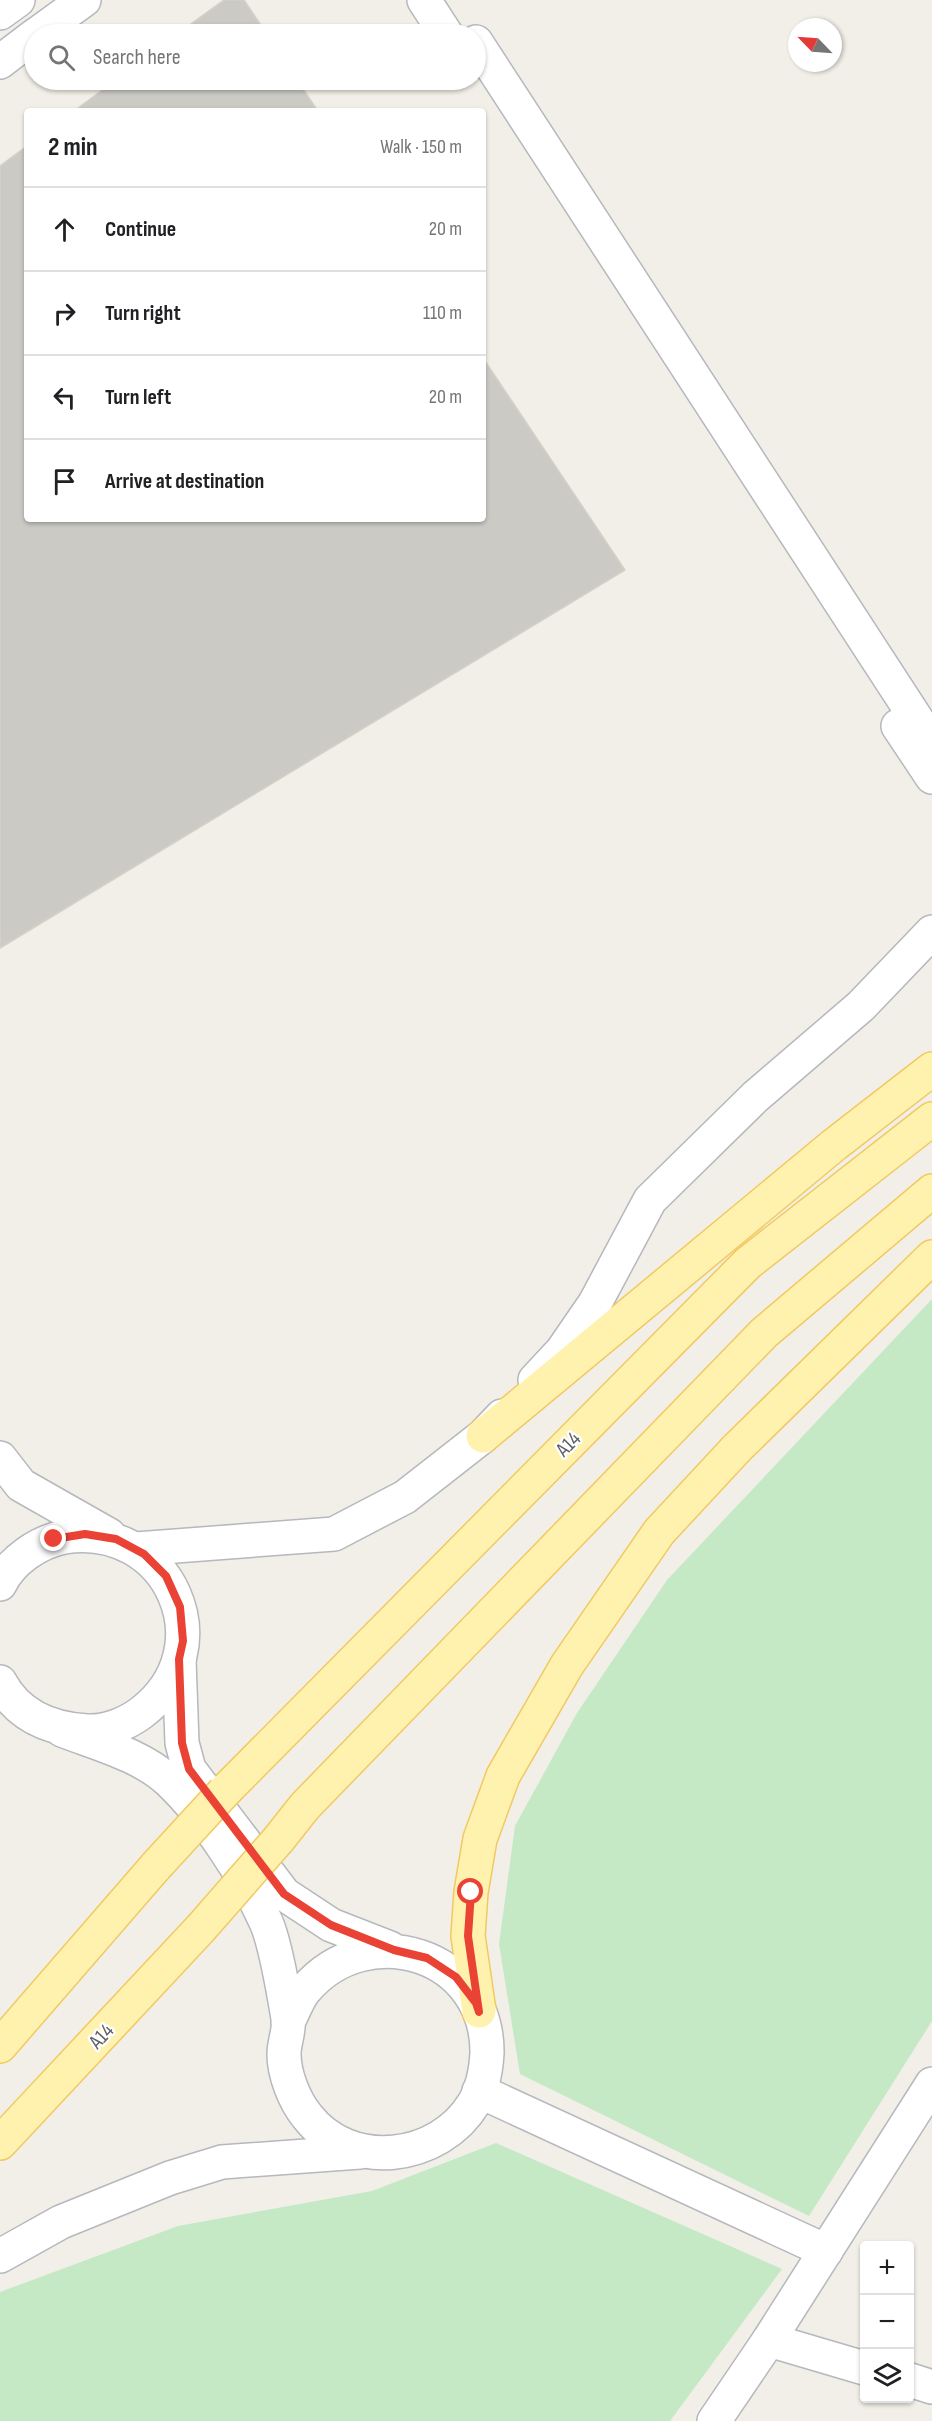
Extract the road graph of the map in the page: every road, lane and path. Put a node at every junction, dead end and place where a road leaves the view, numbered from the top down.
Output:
1 (18, 0) edge
2 (84, 0) edge
3 (424, 0) edge
4 (448, 0) edge
5 (0, 13) edge
6 (51, 24) edge
7 (440, 24) edge
8 (464, 24) edge
9 (24, 44) edge
10 (486, 57) edge
11 (0, 62) edge
12 (483, 90) edge
13 (932, 743) edge
14 (932, 777) edge
15 (932, 932) edge
16 (932, 1069) edge
17 (932, 1119) edge
18 (932, 1191) edge
19 (932, 1257) edge
20 (483, 1436) junction
21 (0, 1458) edge
22 (126, 1544) junction
23 (0, 1584) edge
24 (179, 1659) junction
25 (0, 1682) edge
26 (62, 1730) junction
27 (394, 1950) junction
28 (479, 2012) junction
29 (288, 2022) junction
30 (0, 2046) edge
31 (932, 2084) edge
32 (479, 2091) junction
33 (0, 2143) edge
34 (362, 2152) junction
35 (826, 2251) junction
36 (0, 2256) edge
37 (769, 2340) junction
38 (860, 2367) edge
39 (914, 2382) edge
40 (932, 2387) edge
41 (714, 2421) edge

1 - 5 street
2 - 6 street
3 - 7 street
4 - 8 street
9 - 11 street
10 - 13 street
12 - 14 street
15 - 20 street
16 - 20 main road
17 - 30 main road, A14, bridge
18 - 33 main road, A14, bridge
19 - 28 main road
20 - 22 street
21 - 22 street
22 - 23 street
22 - 24 street
24 - 26 street
24 - 27 street
25 - 26 street
26 - 29 street
27 - 28 street
27 - 29 street
28 - 32 street
29 - 34 street
31 - 35 street
32 - 34 street
32 - 35 street
34 - 36 street
35 - 37 street
37 - 38 street
37 - 41 street
39 - 40 street

